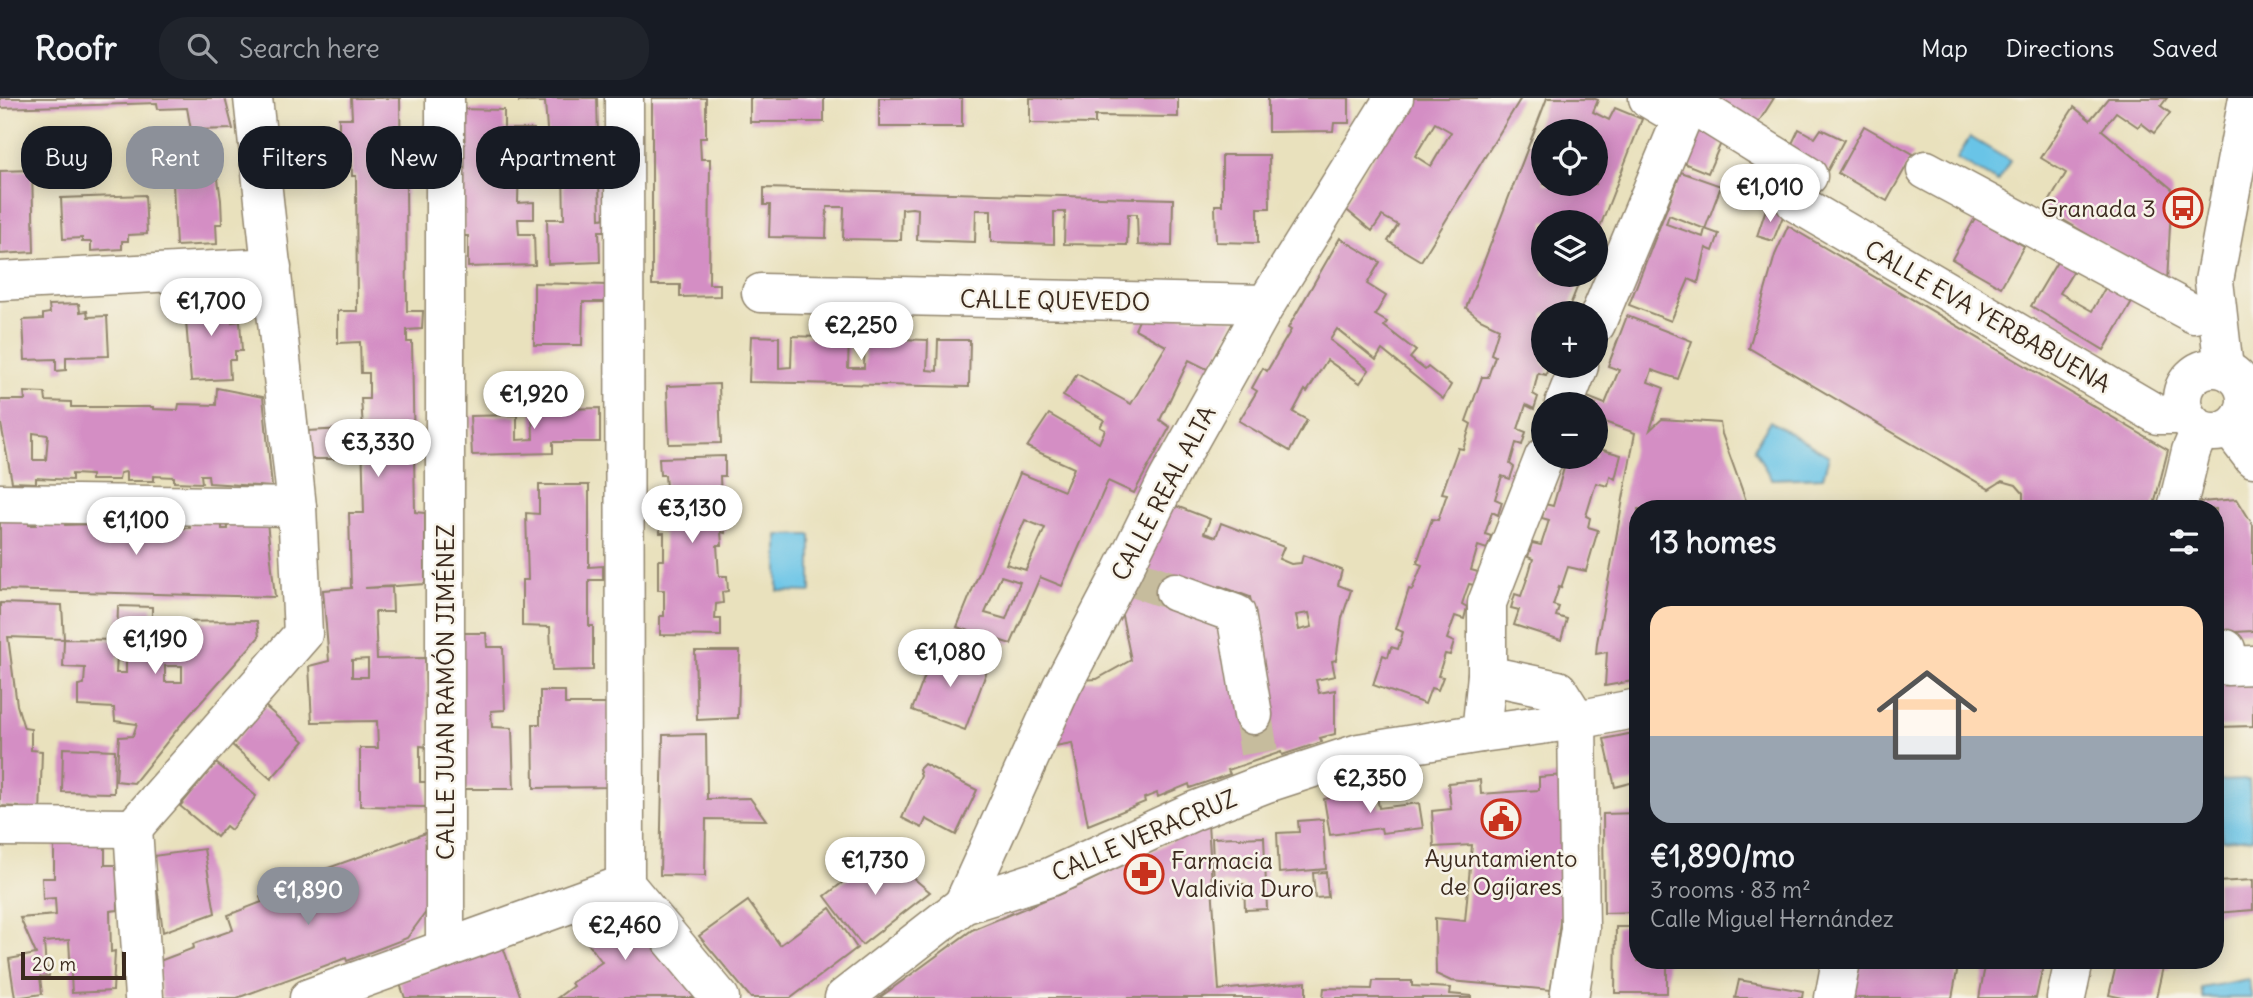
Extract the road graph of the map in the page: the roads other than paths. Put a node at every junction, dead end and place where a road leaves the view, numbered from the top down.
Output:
1 (253, 98) edge
2 (444, 98) edge
3 (624, 98) edge
4 (1394, 98) edge
5 (1648, 98) edge
6 (2248, 98) edge
7 (1690, 107) edge
8 (1926, 170) dead end
9 (272, 267) junction
10 (0, 281) edge
11 (2214, 281) junction
12 (761, 293) dead end
13 (1606, 301) edge
14 (1266, 304) junction
15 (2194, 314) junction
16 (2237, 368) edge
17 (2211, 423) edge
18 (1539, 469) edge
19 (1, 497) edge
20 (2179, 500) edge
21 (297, 507) junction
22 (1175, 592) tunnel mouth
23 (1487, 675) junction
24 (1629, 710) edge
25 (1253, 715) tunnel mouth
26 (1577, 720) junction
27 (1481, 733) junction
28 (0, 827) edge
29 (133, 828) junction
30 (994, 832) junction
31 (1050, 877) junction
32 (625, 884) junction
33 (963, 905) junction
34 (445, 949) junction
35 (1839, 969) edge
36 (2072, 969) edge
37 (144, 998) edge
38 (309, 998) edge
39 (720, 998) edge
40 (844, 998) edge
41 (1569, 998) edge
42 (1834, 998) edge
43 (2066, 998) edge

1 - 9 street
2 - 34 street, CALLE JUAN RAMÓN JIMÉNEZ
3 - 32 street
4 - 14 street, CALLE REAL ALTA
5 - 7 street, CALLE EVA YERBABUENA
6 - 11 street
7 - 13 street
7 - 17 street, CALLE EVA YERBABUENA
8 - 15 street
9 - 10 street
9 - 21 street
11 - 15 street
11 - 16 street
12 - 14 street, CALLE QUEVEDO
14 - 30 street, CALLE REAL ALTA
15 - 17 street
16 - 17 street
16 - 17 street
17 - 20 street
18 - 23 street
19 - 21 street
21 - 29 street
22 - 25 street
23 - 26 street
23 - 27 street
24 - 26 street, CALLE VERACRUZ
26 - 27 street, CALLE VERACRUZ
26 - 41 street
27 - 31 street, CALLE VERACRUZ
28 - 29 street
29 - 37 street
30 - 31 street
30 - 33 street, CALLE REAL ALTA
31 - 33 street, CALLE VERACRUZ
32 - 34 street
32 - 39 street
33 - 40 street, CALLE VERACRUZ
34 - 38 street
35 - 42 street
36 - 43 street

